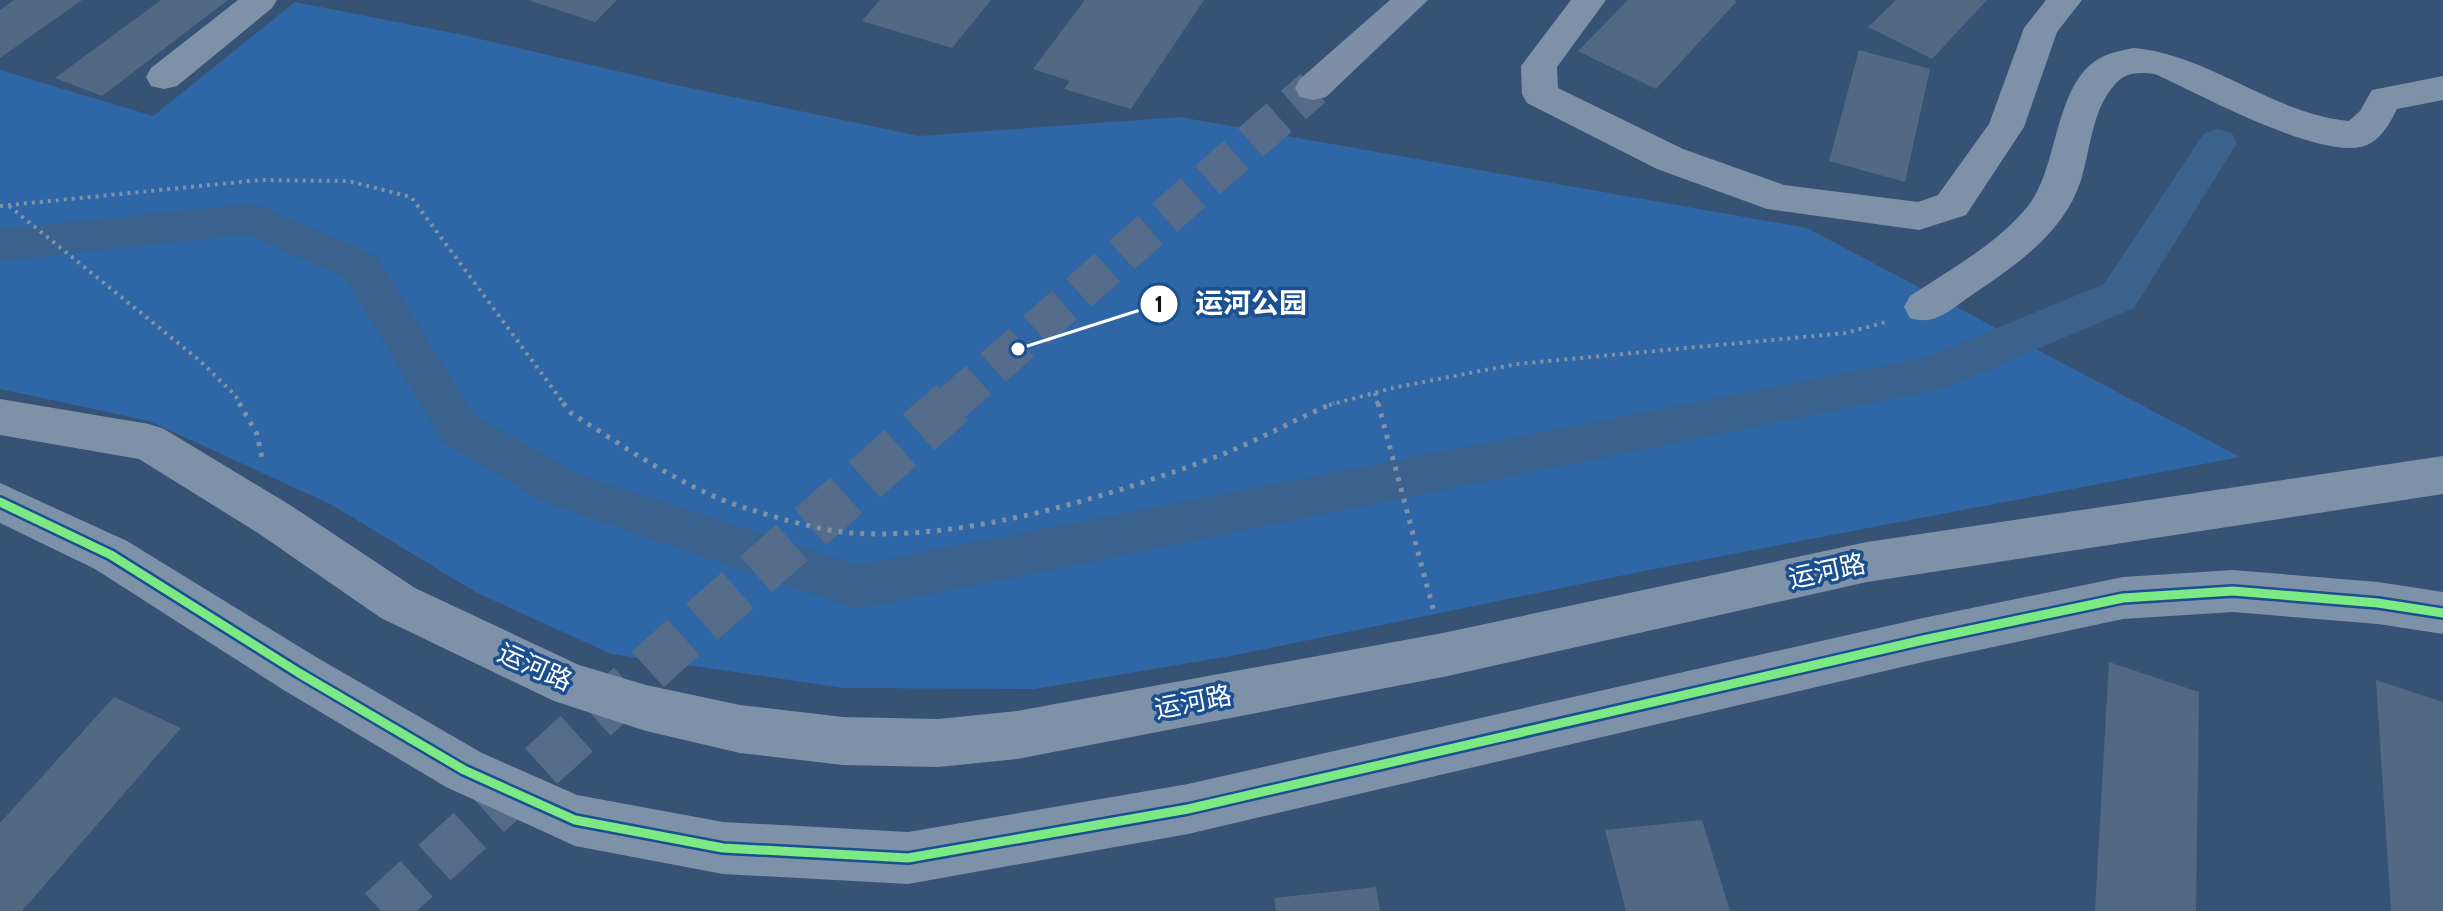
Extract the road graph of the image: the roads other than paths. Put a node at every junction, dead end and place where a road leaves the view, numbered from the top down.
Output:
1 (260, 0) edge
2 (1411, 0) edge
3 (1589, 0) edge
4 (2065, 0) edge
5 (164, 77) dead end
6 (1313, 88) tunnel mouth
7 (2443, 88) edge
8 (1924, 307) road end
9 (0, 417) edge
10 (2443, 475) edge
11 (0, 502) edge
12 (2443, 613) edge

1 - 5 street
2 - 6 main road
3 - 4 street
7 - 8 street
9 - 10 street, 运河路
11 - 12 street

